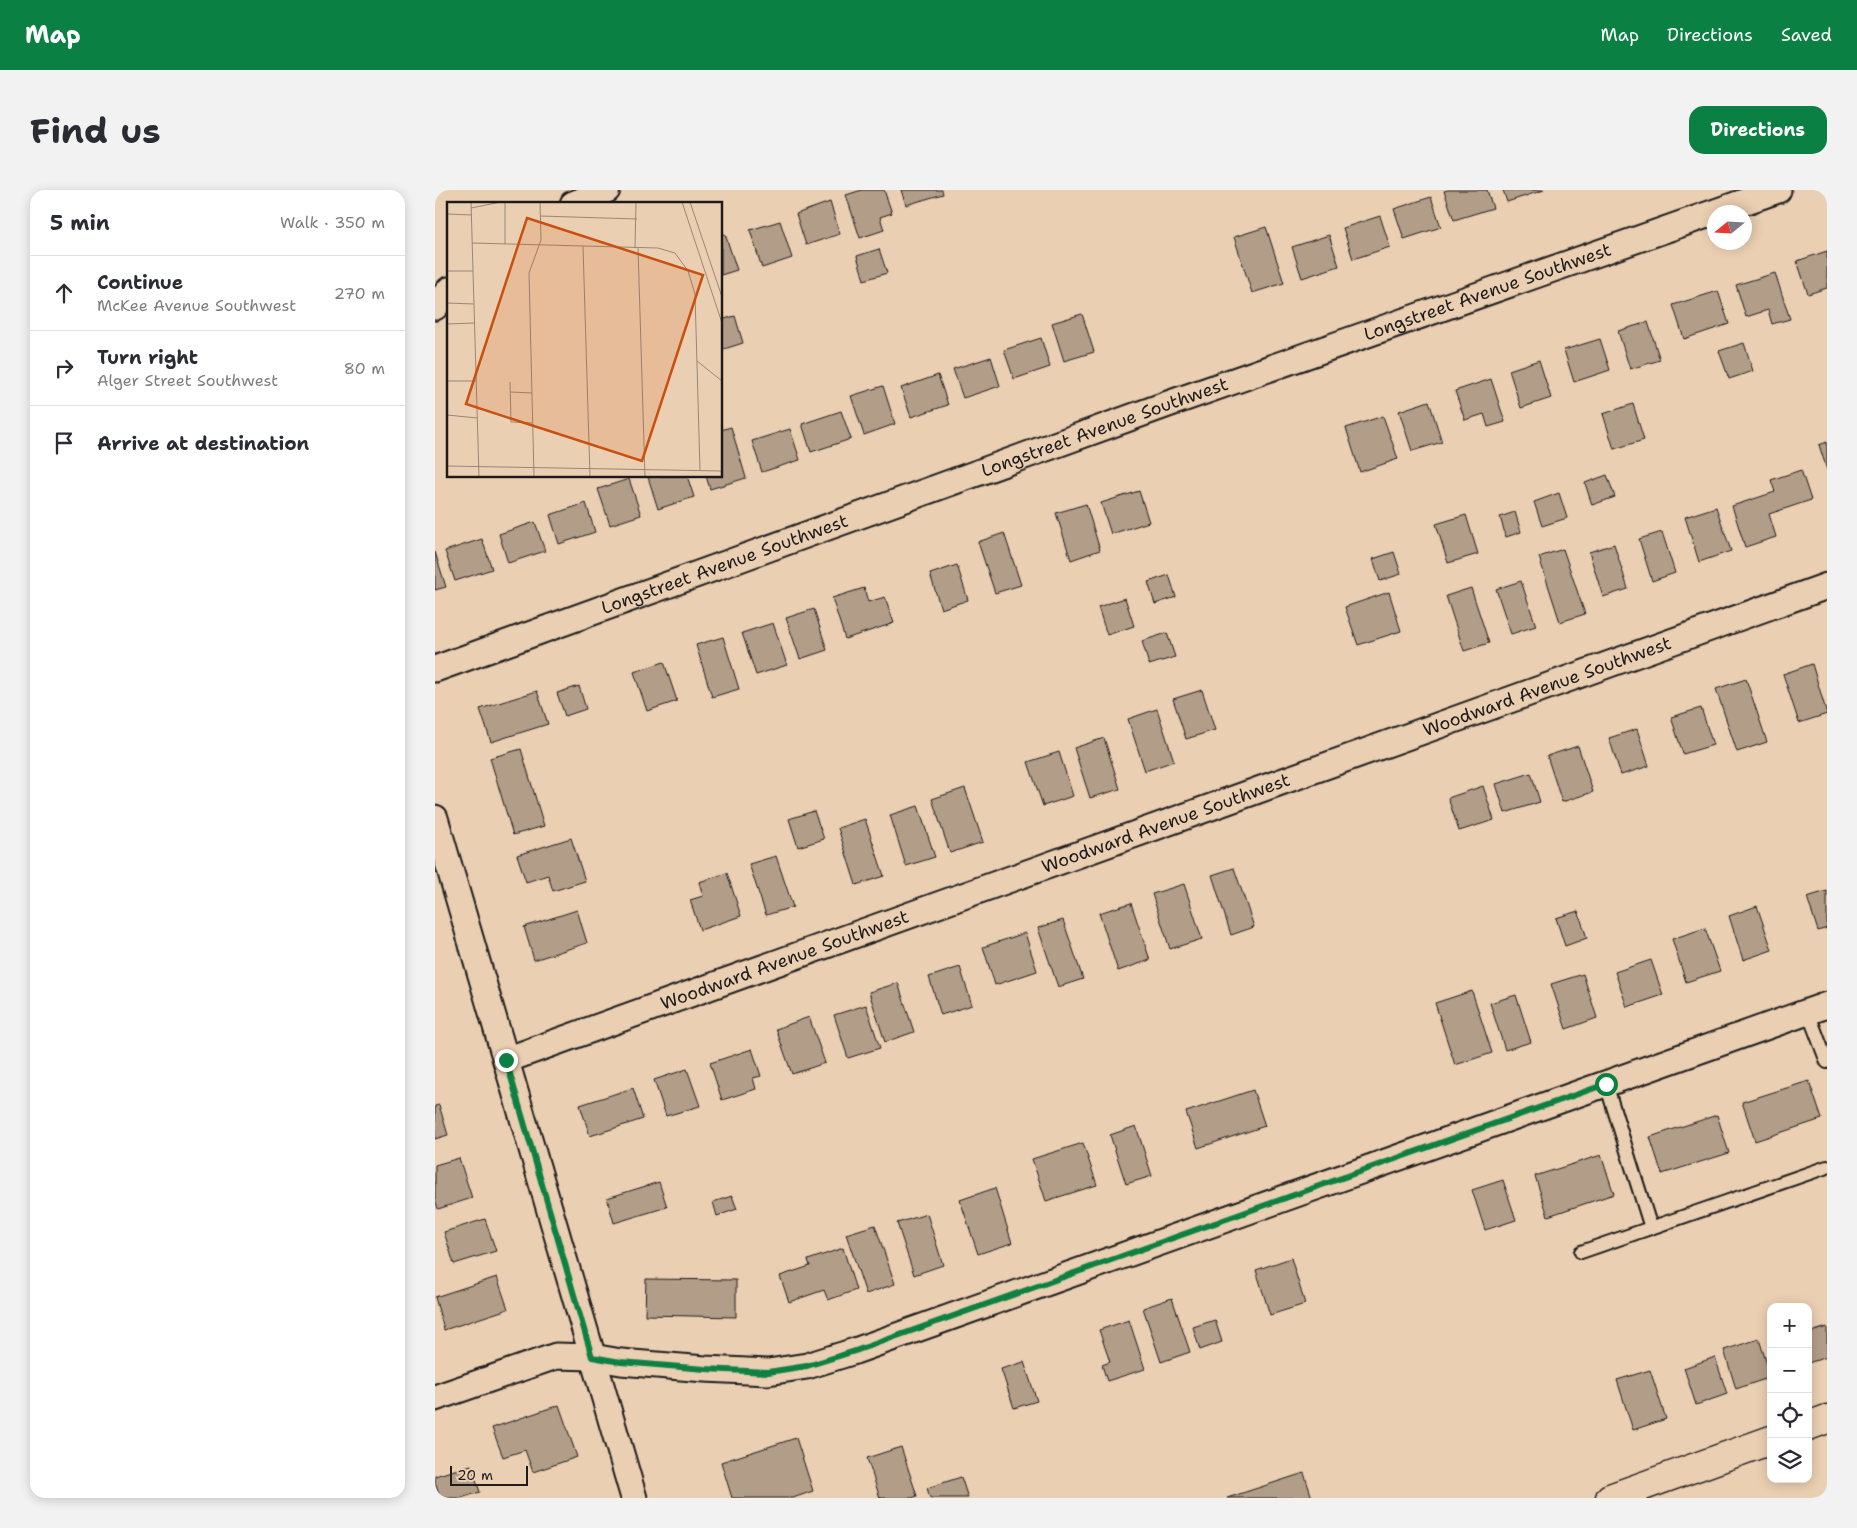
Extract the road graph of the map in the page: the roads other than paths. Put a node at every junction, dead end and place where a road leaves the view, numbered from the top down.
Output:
1 (607, 190) edge
2 (1778, 190) edge
3 (578, 202) edge
4 (447, 292) edge
5 (435, 307) edge
6 (1827, 586) edge
7 (435, 670) edge
8 (435, 818) edge
9 (1818, 1009) edge
10 (506, 1060) junction
11 (1827, 1062) edge
12 (1606, 1084) junction
13 (1827, 1167) edge
14 (1651, 1228) junction
15 (1581, 1252) dead end
16 (592, 1357) junction
17 (435, 1398) edge
18 (1827, 1419) edge
19 (1812, 1425) edge
20 (1767, 1442) edge
21 (1654, 1491) edge
22 (635, 1498) edge
23 (1610, 1498) edge

1 - 3 street
2 - 7 street, Longstreet Avenue Southwest
4 - 5 street
6 - 10 street, Woodward Avenue Southwest
8 - 10 street
9 - 11 lane
9 - 12 street
10 - 16 street
12 - 14 lane
12 - 16 street
13 - 14 lane
14 - 15 lane
16 - 17 street
16 - 22 street
18 - 19 main road
20 - 21 main road
21 - 23 main road

